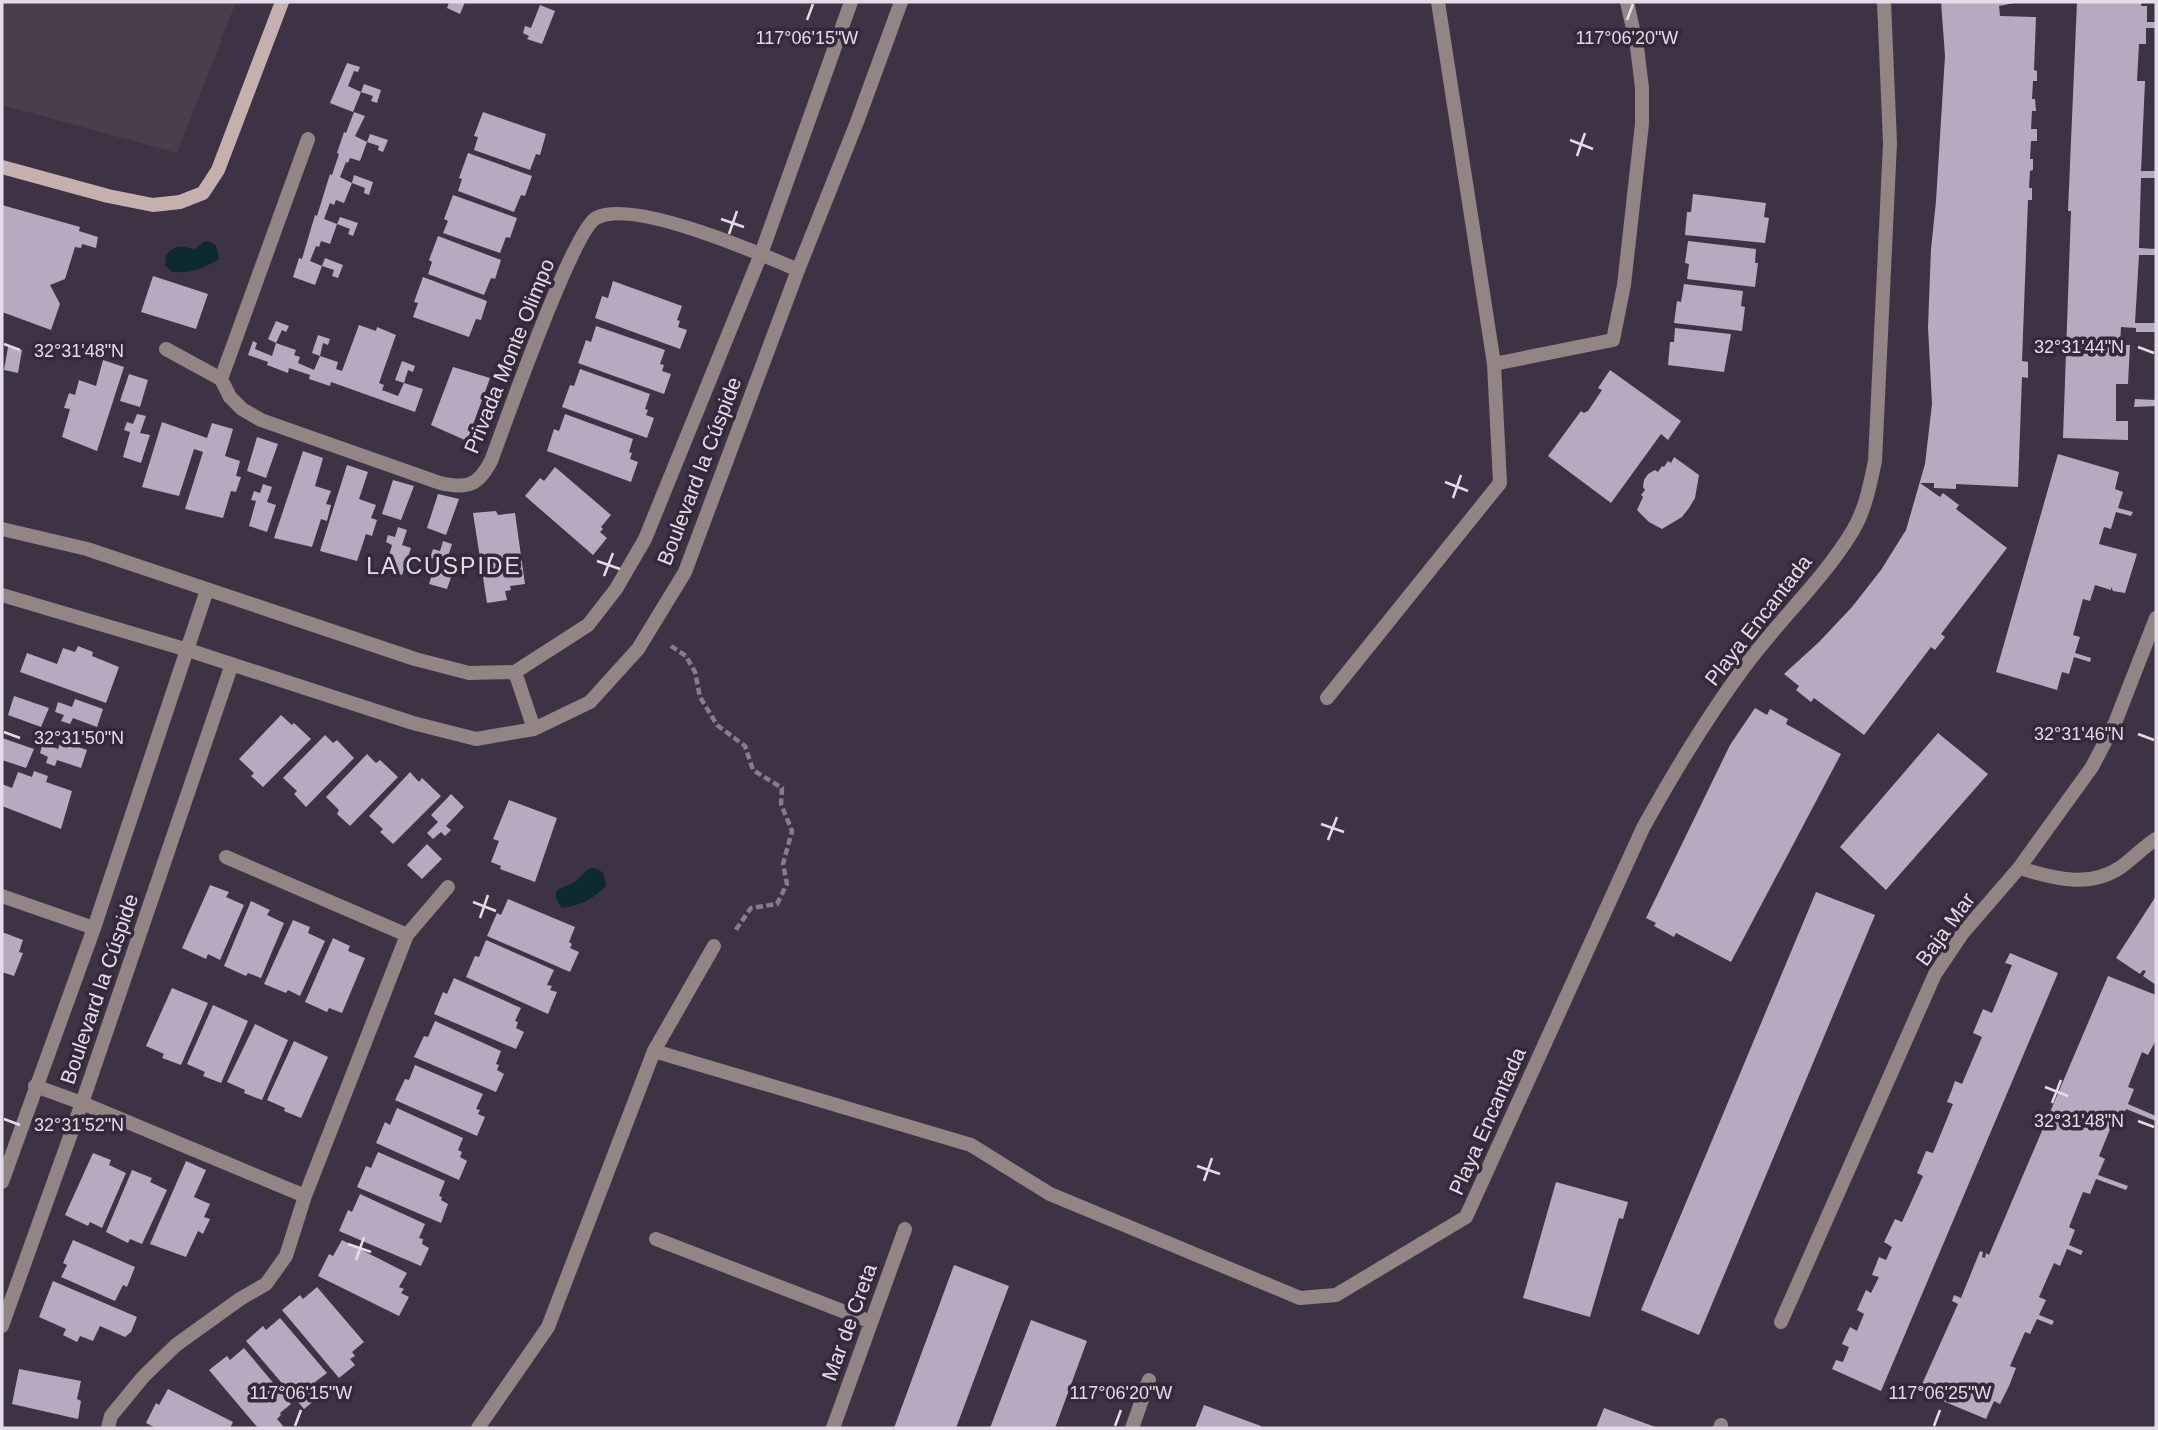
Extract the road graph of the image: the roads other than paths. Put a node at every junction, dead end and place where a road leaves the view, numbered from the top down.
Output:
1 (282, 2) edge
2 (851, 2) edge
3 (901, 2) edge
4 (1438, 2) edge
5 (1627, 2) edge
6 (1884, 2) edge
7 (307, 139) dead end
8 (2, 167) edge
9 (761, 254) junction
10 (798, 270) junction
11 (166, 349) dead end
12 (1494, 364) junction
13 (221, 379) junction
14 (2, 529) edge
15 (207, 590) junction
16 (2, 595) edge
17 (2156, 618) edge
18 (188, 650) junction
19 (232, 664) junction
20 (515, 672) junction
21 (1327, 698) dead end
22 (534, 729) junction
23 (2156, 839) edge
24 (226, 857) dead end
25 (2019, 868) junction
26 (448, 887) dead end
27 (2, 896) edge
28 (94, 928) junction
29 (407, 935) junction
30 (714, 946) road end
31 (654, 1051) junction
32 (35, 1086) junction
33 (82, 1103) junction
34 (2, 1182) edge
35 (305, 1196) junction
36 (905, 1229) dead end
37 (656, 1239) dead end
38 (1781, 1321) dead end
39 (871, 1322) junction
40 (2, 1326) edge
41 (1150, 1380) dead end
42 (108, 1428) edge
43 (478, 1428) edge
44 (832, 1428) edge
45 (1132, 1428) edge

1 - 8 main road
2 - 9 street, Boulevard la Cúspide
3 - 10 street, Boulevard la Cúspide
4 - 12 street
5 - 12 street
6 - 31 street, Playa Encantada
7 - 13 street
9 - 10 street, Privada Monte Olimpo
9 - 13 street, Privada Monte Olimpo
9 - 20 street, Boulevard la Cúspide
10 - 22 street, Boulevard la Cúspide
11 - 13 street, Privada Monte Olimpo
12 - 21 street
14 - 15 street
15 - 18 street, Boulevard la Cúspide
15 - 20 street
16 - 18 street, Boulevard la Cúspide
17 - 25 street, Baja Mar
18 - 19 street, Boulevard la Cúspide
18 - 28 street, Boulevard la Cúspide
19 - 22 street, Boulevard la Cúspide
19 - 33 street, Boulevard la Cúspide
20 - 22 street
23 - 25 street
24 - 29 street
25 - 38 street, Baja Mar
26 - 29 street
27 - 28 street
28 - 32 street, Boulevard la Cúspide
29 - 35 street
30 - 31 street
31 - 43 street
32 - 33 street
32 - 34 street, Boulevard la Cúspide
33 - 35 street
33 - 40 street, Boulevard la Cúspide
35 - 42 street
36 - 39 street, Mar de Creta
37 - 39 street
39 - 44 street, Mar de Creta
41 - 45 street

